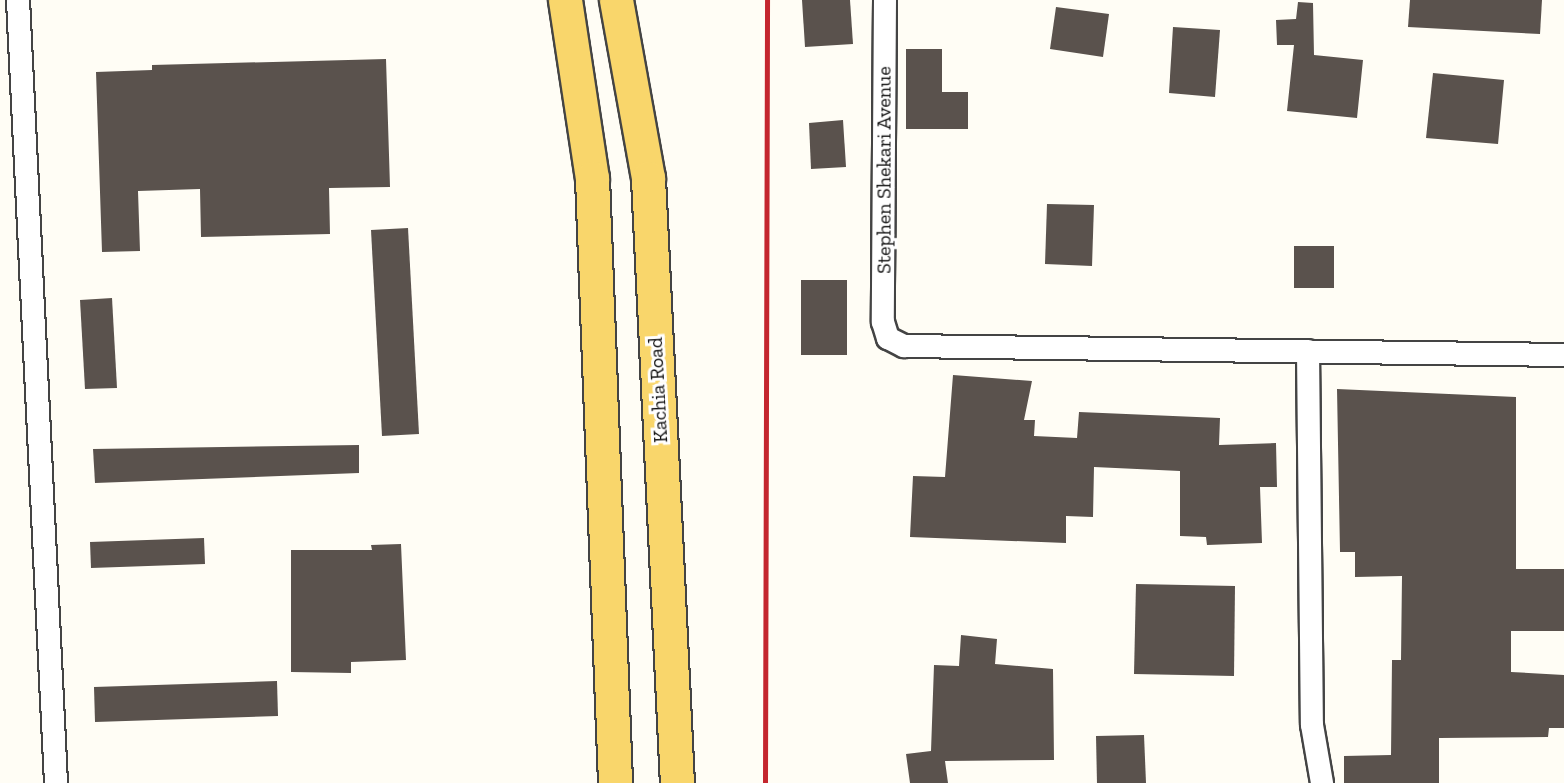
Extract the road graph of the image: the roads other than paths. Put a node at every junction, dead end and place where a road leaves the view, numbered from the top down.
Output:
1 (18, 0) edge
2 (565, 0) edge
3 (616, 0) edge
4 (885, 0) edge
5 (10, 91) edge
6 (1308, 351) junction
7 (1564, 355) edge
8 (56, 783) edge
9 (615, 783) edge
10 (677, 783) edge
11 (1322, 783) edge

1 - 5 street
2 - 9 main road
3 - 10 main road, Kachia Road
4 - 6 street, Stephen Shekari Avenue
5 - 8 street
6 - 7 street
6 - 11 street

